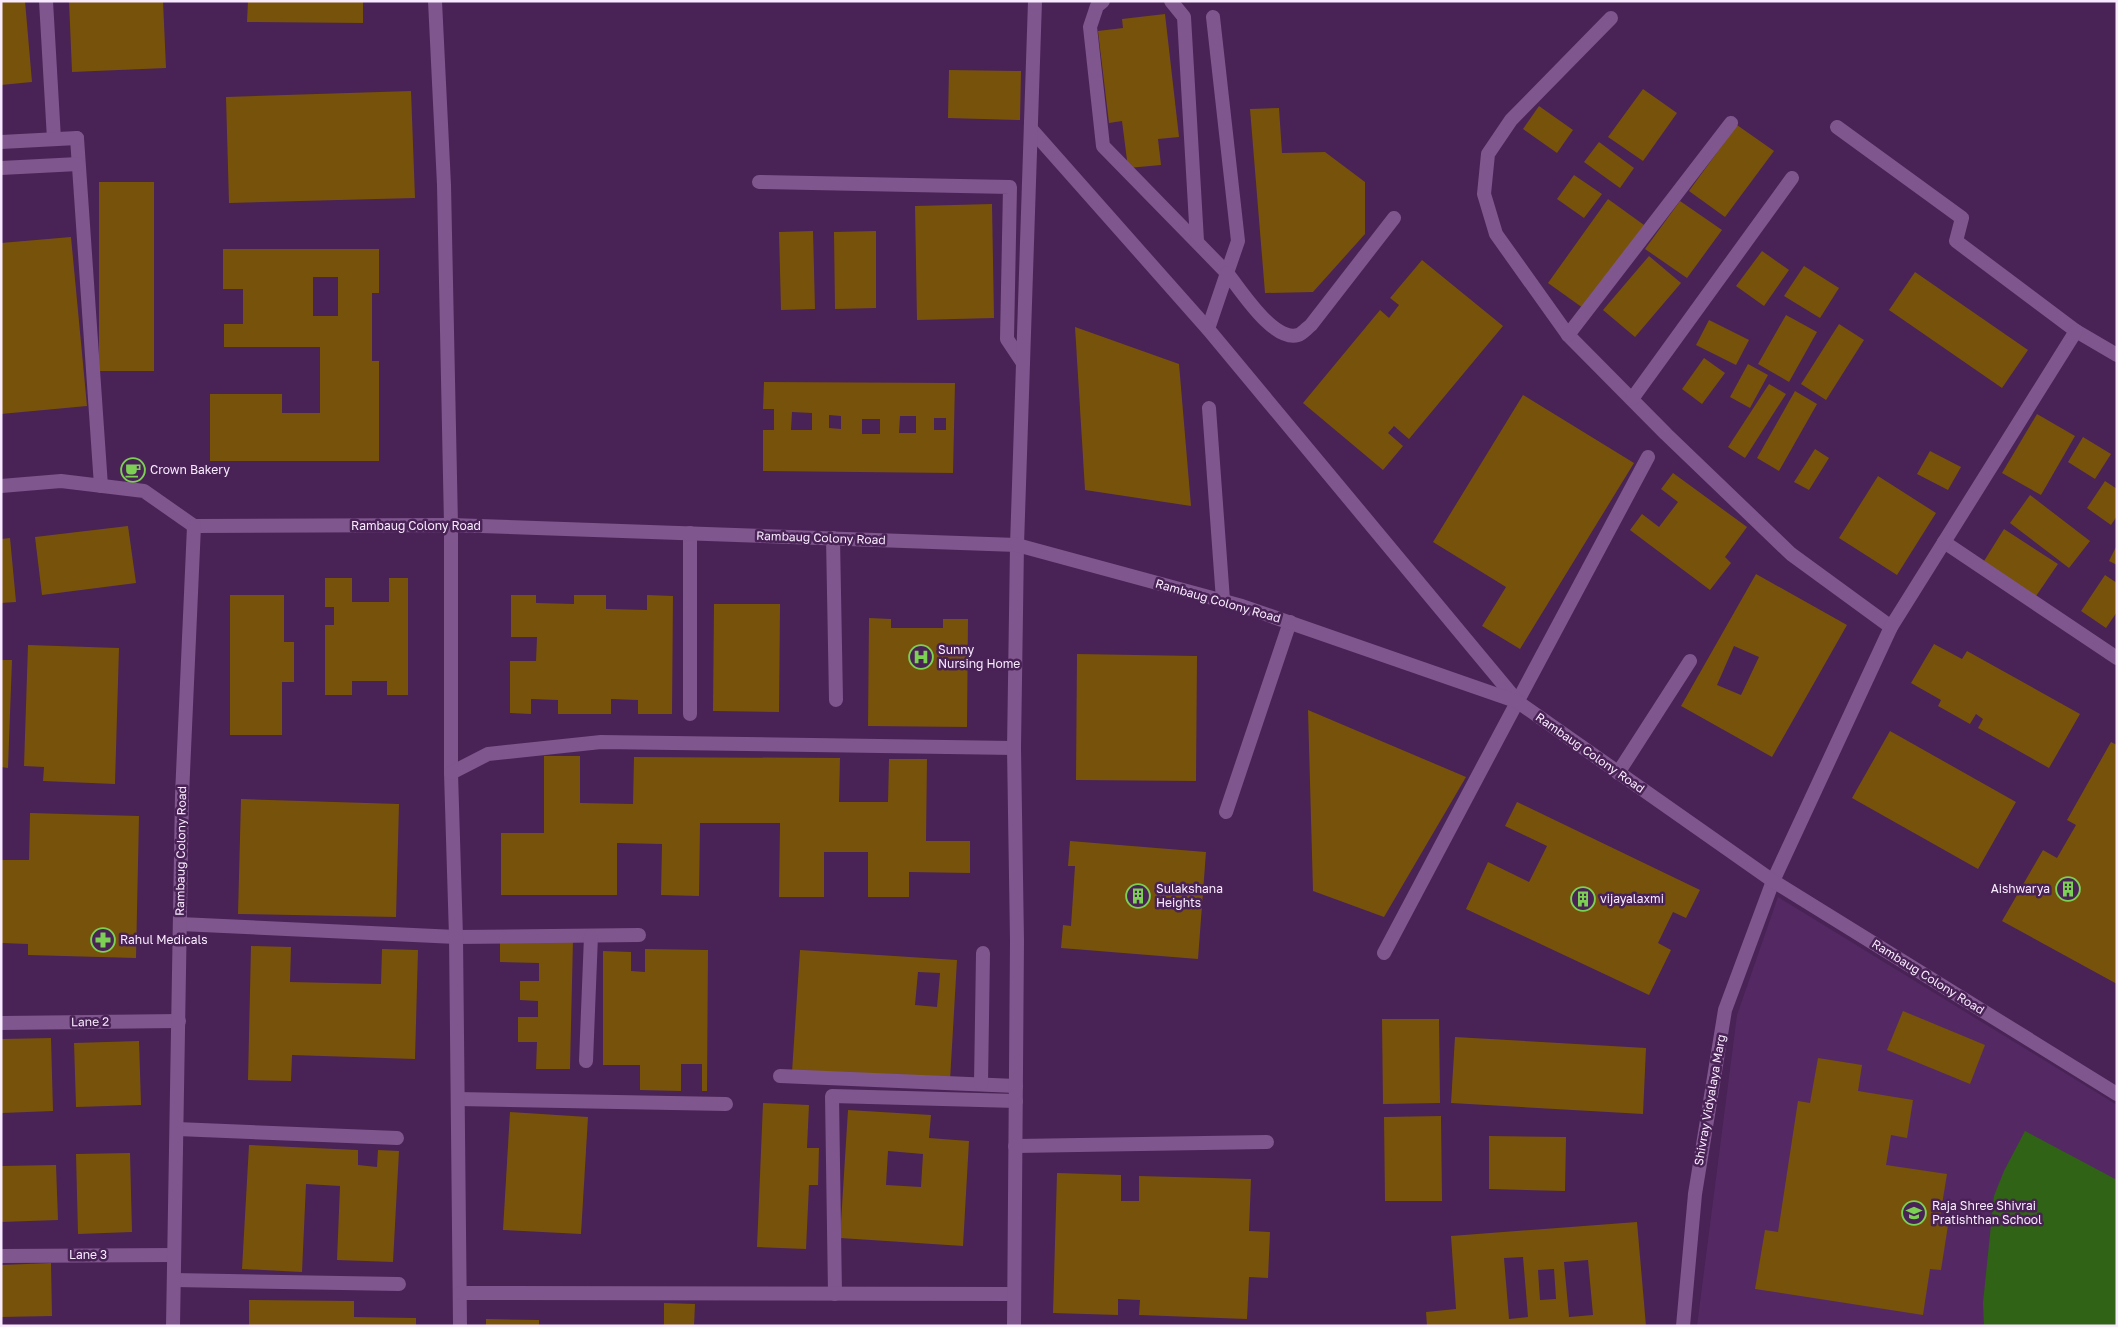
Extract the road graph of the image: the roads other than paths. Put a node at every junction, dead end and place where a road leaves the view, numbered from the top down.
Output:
1 (46, 1) edge
2 (435, 1) edge
3 (1035, 1) edge
4 (1103, 1) edge
5 (1171, 1) edge
6 (1213, 17) dead end
7 (1611, 18) dead end
8 (1731, 123) dead end
9 (1837, 127) dead end
10 (1031, 129) junction
11 (54, 139) junction
12 (1, 142) edge
13 (78, 164) junction
14 (1, 168) edge
15 (1792, 178) dead end
16 (758, 182) dead end
17 (1394, 218) dead end
18 (1197, 241) junction
19 (1228, 273) junction
20 (1208, 329) junction
21 (2076, 331) junction
22 (1568, 335) junction
23 (2117, 355) edge
24 (1023, 363) junction
25 (1632, 399) junction
26 (1209, 408) dead end
27 (1648, 457) dead end
28 (1, 486) edge
29 (101, 486) junction
30 (451, 525) junction
31 (194, 526) junction
32 (690, 533) junction
33 (833, 538) junction
34 (1944, 542) junction
35 (1017, 546) junction
36 (1223, 600) junction
37 (1290, 622) junction
38 (1891, 627) junction
39 (2117, 658) edge
40 (1690, 661) dead end
41 (836, 700) dead end
42 (1518, 702) junction
43 (690, 714) dead end
44 (1014, 748) junction
45 (1618, 772) junction
46 (451, 773) junction
47 (1226, 812) dead end
48 (1773, 881) junction
49 (180, 924) junction
50 (639, 935) dead end
51 (591, 936) junction
52 (456, 937) junction
53 (1384, 953) dead end
54 (983, 954) dead end
55 (178, 1020) junction
56 (1, 1023) edge
57 (586, 1061) dead end
58 (780, 1076) dead end
59 (981, 1084) junction
60 (1016, 1086) junction
61 (2117, 1094) edge
62 (458, 1099) junction
63 (1016, 1101) junction
64 (726, 1104) dead end
65 (177, 1129) junction
66 (397, 1138) dead end
67 (1267, 1142) dead end
68 (1015, 1146) junction
69 (174, 1255) junction
70 (1, 1256) edge
71 (174, 1280) junction
72 (399, 1284) dead end
73 (460, 1293) junction
74 (835, 1294) junction
75 (1014, 1294) junction
76 (173, 1326) edge
77 (460, 1326) edge
78 (1014, 1326) edge
79 (1683, 1326) edge

1 - 11 street
2 - 30 street
3 - 10 street
4 - 18 street
5 - 18 street
6 - 19 street
7 - 22 street
8 - 22 street
9 - 21 street
10 - 20 street
10 - 24 street
11 - 12 street
11 - 13 street
13 - 14 street
13 - 29 street
15 - 25 street
16 - 24 street
17 - 19 street
18 - 19 street
19 - 20 street
20 - 42 street
21 - 23 street
21 - 34 street, Shivray Vidyalaya Marg
22 - 25 street
24 - 35 street
25 - 38 street
26 - 36 street
27 - 42 street
28 - 29 street
29 - 31 street
30 - 31 street, Rambaug Colony Road
30 - 32 street, Rambaug Colony Road
30 - 46 street
31 - 49 street, Rambaug Colony Road
32 - 33 street, Rambaug Colony Road
32 - 43 street
33 - 35 street, Rambaug Colony Road
33 - 41 street
34 - 38 street, Shivray Vidyalaya Marg
34 - 39 street
35 - 36 street, Rambaug Colony Road
35 - 44 street
36 - 37 street, Rambaug Colony Road
37 - 42 street, Rambaug Colony Road
37 - 47 street
38 - 48 street, Shivray Vidyalaya Marg
40 - 45 street
42 - 45 street, Rambaug Colony Road
42 - 53 street
44 - 46 street
44 - 60 street
45 - 48 street, Rambaug Colony Road
46 - 52 street
48 - 61 street, Rambaug Colony Road
48 - 79 street, Shivray Vidyalaya Marg
49 - 52 street
49 - 55 street, Rambaug Colony Road
50 - 51 street
51 - 52 street
51 - 57 street
52 - 62 street
54 - 59 street
55 - 56 street, Lane 2
55 - 65 street, Rambaug Colony Road
58 - 59 street
59 - 60 street
60 - 63 street
62 - 64 street
62 - 73 street
63 - 68 street
63 - 74 street
65 - 66 street
65 - 69 street, Rambaug Colony Road
67 - 68 street
68 - 75 street
69 - 70 street, Lane 3
69 - 71 street, Rambaug Colony Road
71 - 72 street
71 - 76 street, Rambaug Colony Road
73 - 74 street
73 - 77 street
74 - 75 street
75 - 78 street

